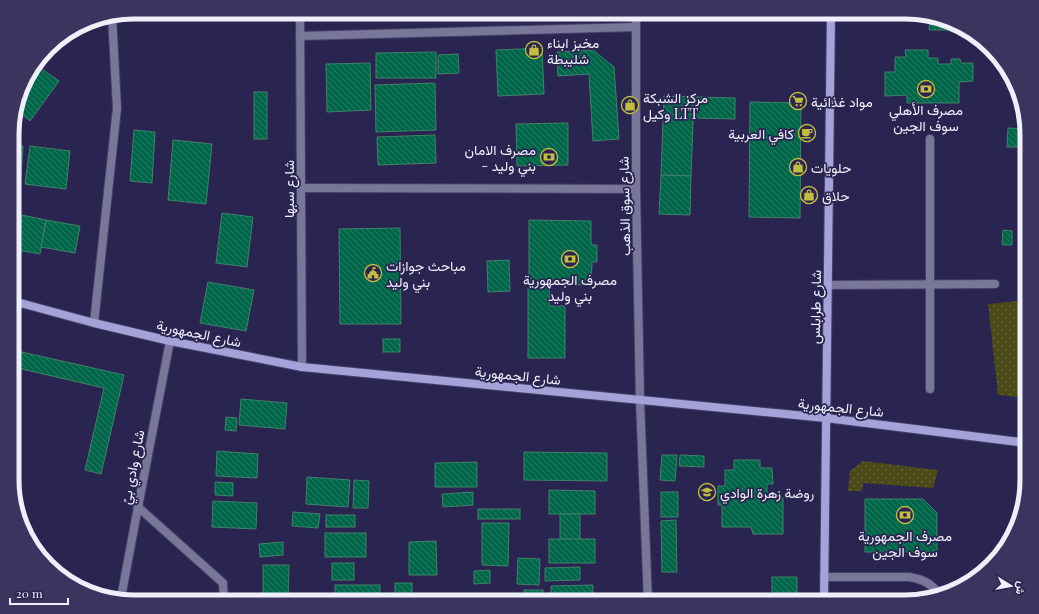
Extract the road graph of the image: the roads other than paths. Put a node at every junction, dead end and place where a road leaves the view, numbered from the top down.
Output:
1 (300, 19) edge
2 (636, 19) edge
3 (831, 19) edge
4 (112, 21) edge
5 (636, 27) junction
6 (300, 36) junction
7 (930, 139) dead end
8 (301, 188) junction
9 (636, 189) junction
10 (930, 284) junction
11 (995, 284) dead end
12 (828, 285) junction
13 (19, 303) edge
14 (94, 323) junction
15 (170, 341) junction
16 (302, 367) junction
17 (930, 389) dead end
18 (640, 400) junction
19 (826, 418) junction
20 (1020, 441) edge
21 (138, 507) junction
22 (824, 577) junction
23 (937, 590) edge
24 (122, 594) edge
25 (224, 595) edge
26 (648, 595) edge
27 (824, 595) edge

1 - 6 street, شارع سبها
2 - 5 street, شارع سوق الذهب
3 - 12 main road, شارع طرابلس
4 - 14 street
5 - 6 street
5 - 9 street, شارع سوق الذهب
6 - 8 street, شارع سبها
7 - 10 street
8 - 9 street
8 - 16 street, شارع سبها
9 - 18 street, شارع سوق الذهب
10 - 11 street
10 - 12 street
10 - 17 street
12 - 19 main road, شارع طرابلس
13 - 14 main road, شارع الجمهورية
14 - 15 main road, شارع الجمهورية
15 - 16 main road, شارع الجمهورية
15 - 21 street, شارع وادي بيً
16 - 18 main road, شارع الجمهورية
18 - 19 main road, شارع الجمهورية
18 - 26 street, شارع سوق الذهب
19 - 20 main road, شارع الجمهورية
19 - 22 main road, شارع طرابلس
21 - 24 street, شارع وادي بيً
21 - 25 street
22 - 23 street
22 - 27 main road, شارع طرابلس

